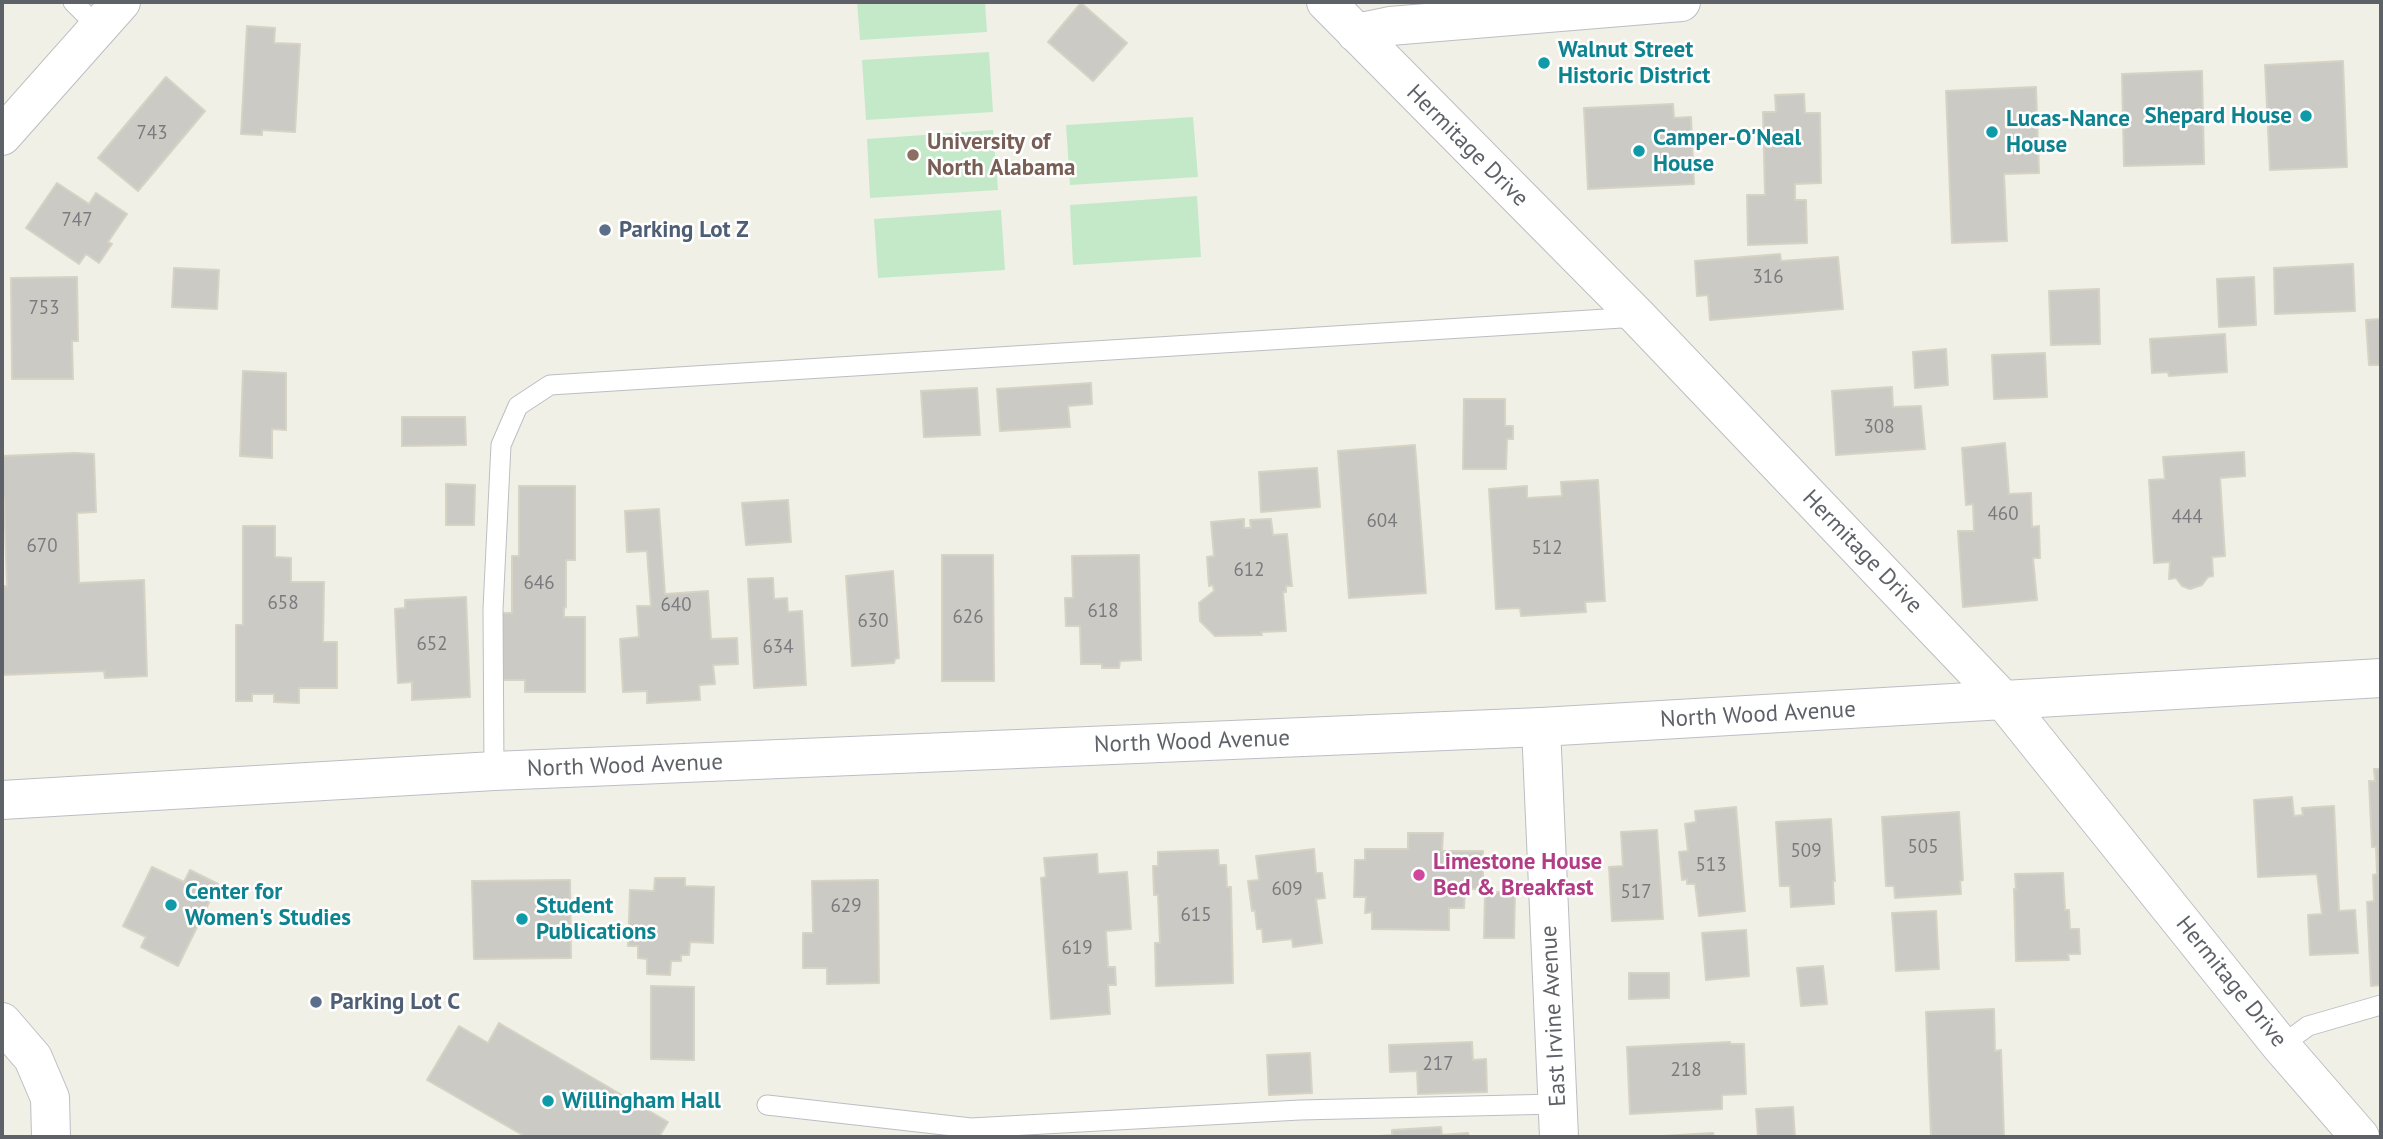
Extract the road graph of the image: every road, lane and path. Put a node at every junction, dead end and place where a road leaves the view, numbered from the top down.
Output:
1 (1326, 2) edge
2 (1681, 2) edge
3 (1615, 4) edge
4 (97, 10) edge
5 (1356, 33) junction
6 (2, 136) edge
7 (1638, 317) junction
8 (2381, 678) edge
9 (2004, 701) junction
10 (1541, 727) junction
11 (494, 771) junction
12 (2, 800) edge
13 (2381, 1005) edge
14 (2, 1022) edge
15 (2281, 1046) junction
16 (767, 1105) dead end
17 (1558, 1121) edge
18 (51, 1137) edge
19 (2360, 1137) edge

1 - 5 street, Hermitage Drive
2 - 3 street
3 - 5 street
4 - 6 street
5 - 7 street, Hermitage Drive
7 - 9 street, Hermitage Drive
7 - 11 lane
8 - 9 street, North Wood Avenue
9 - 10 street, North Wood Avenue
9 - 15 street, Hermitage Drive
10 - 11 street, North Wood Avenue
10 - 17 street, East Irvine Avenue
11 - 12 street, North Wood Avenue
13 - 15 lane
14 - 18 street
15 - 19 street, Hermitage Drive
16 - 17 lane

